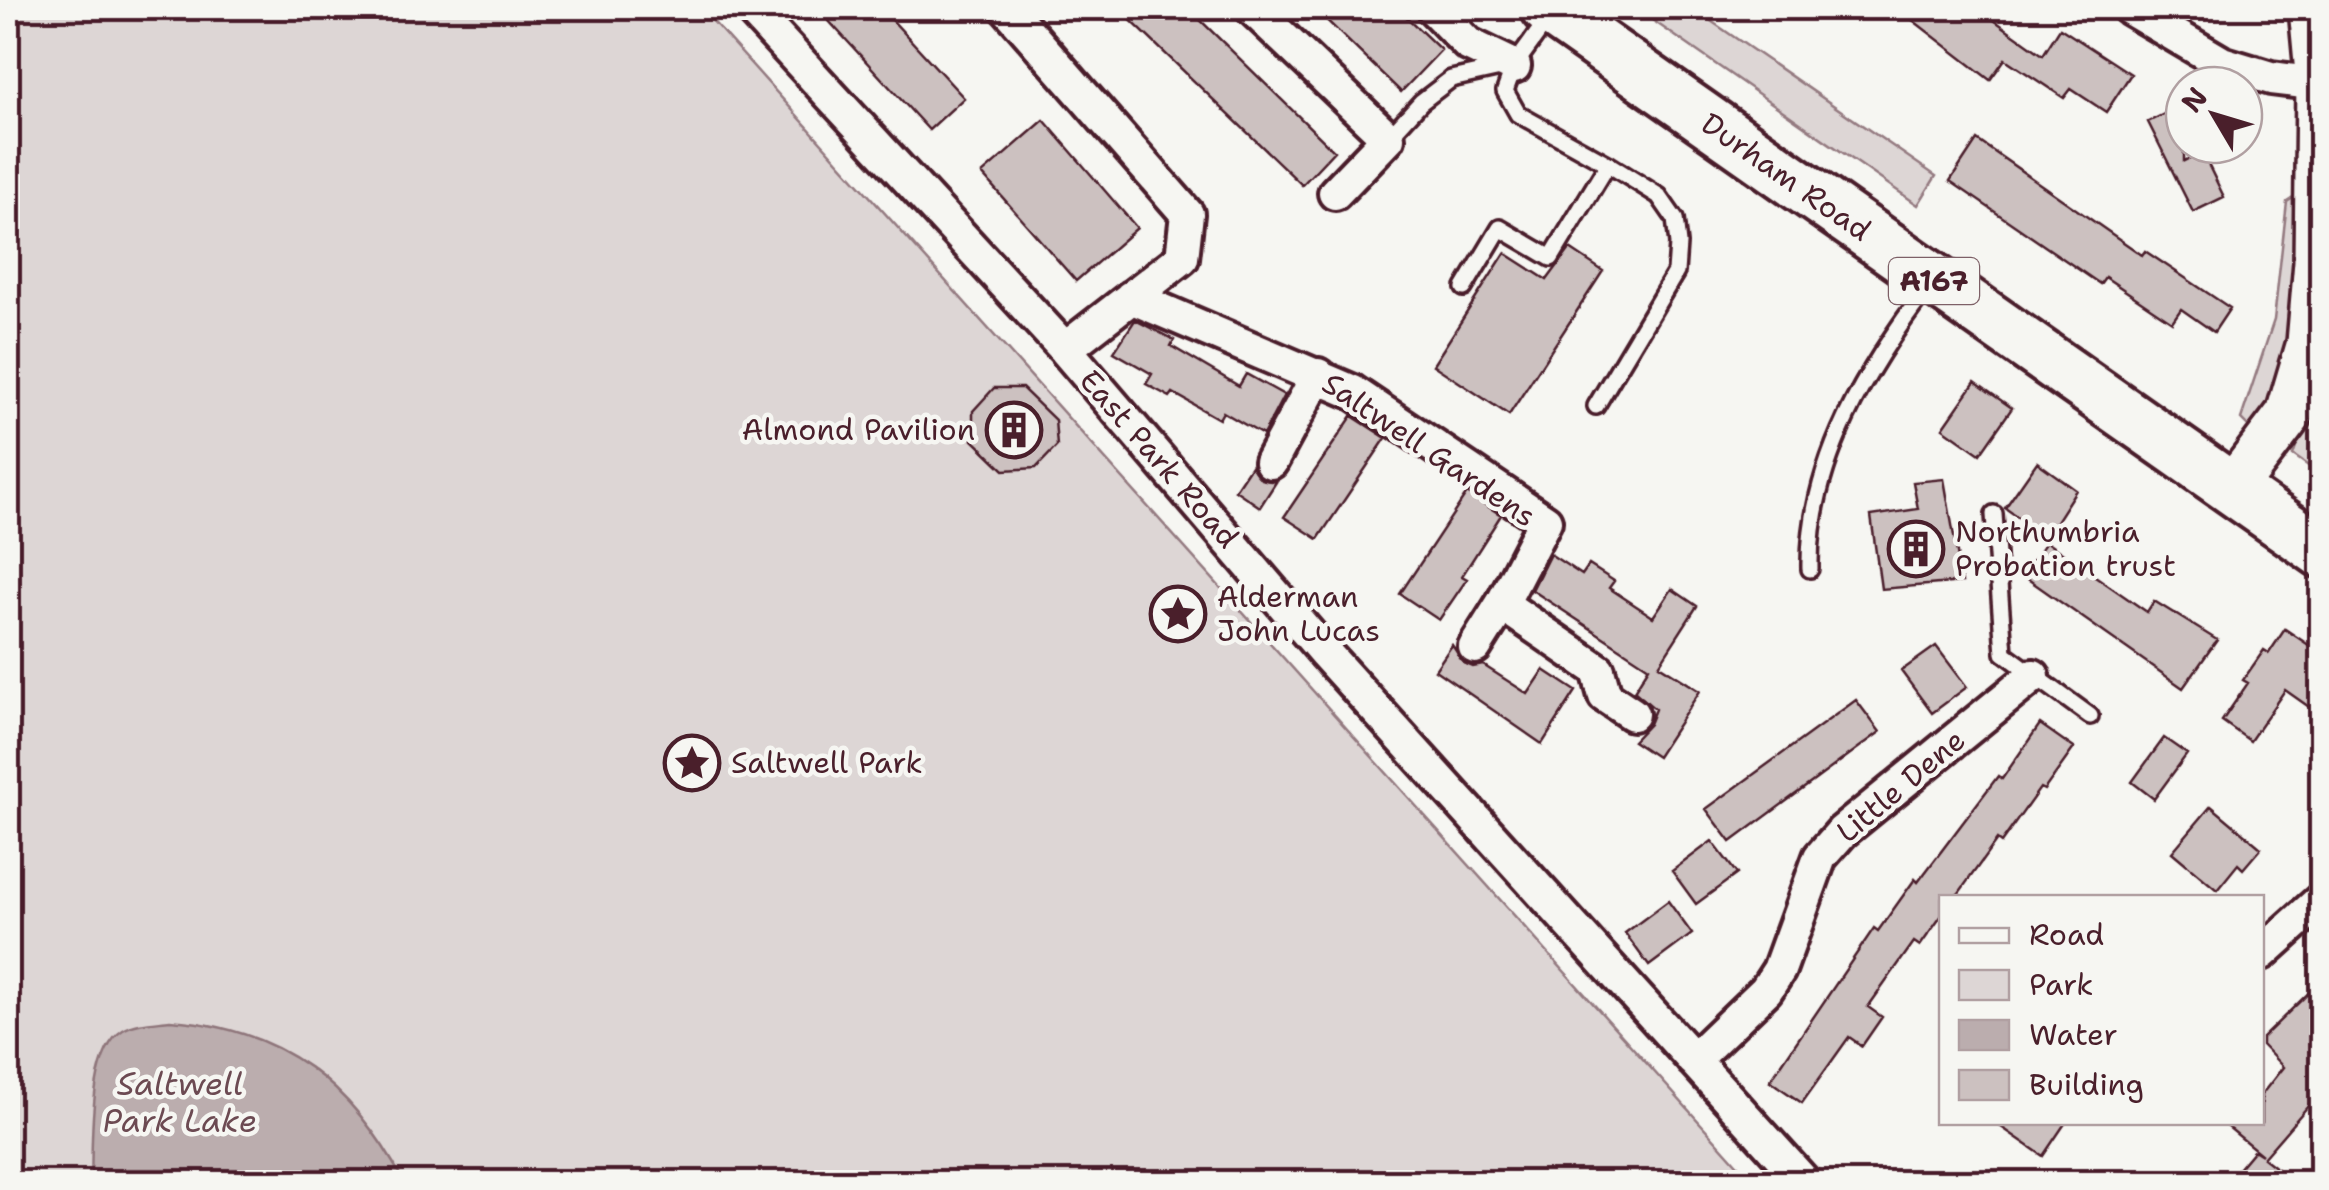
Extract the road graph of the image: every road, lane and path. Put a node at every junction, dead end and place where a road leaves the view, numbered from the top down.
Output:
1 (750, 8) edge
2 (1007, 8) edge
3 (1252, 8) edge
4 (1434, 8) edge
5 (2129, 8) edge
6 (2312, 8) edge
7 (1550, 10) edge
8 (1514, 66) junction
9 (2320, 86) edge
10 (1388, 138) junction
11 (1608, 164) junction
12 (1334, 193) dead end
13 (1933, 280) junction
14 (1464, 288) dead end
15 (1131, 297) junction
16 (1065, 350) junction
17 (1318, 376) junction
18 (1596, 406) dead end
19 (1271, 462) dead end
20 (2232, 489) junction
21 (1994, 514) dead end
22 (2322, 552) edge
23 (1810, 569) dead end
24 (1502, 604) junction
25 (1474, 647) dead end
26 (2033, 676) junction
27 (1632, 714) dead end
28 (2090, 716) dead end
29 (2322, 899) edge
30 (2264, 951) edge
31 (1694, 1060) junction
32 (1804, 1182) edge

1 - 16 street, East Park Road
2 - 15 street
3 - 10 street
4 - 8 street
5 - 9 street
6 - 9 street
7 - 8 lane
7 - 13 main road, Durham Road / A167
8 - 10 lane
8 - 11 lane
9 - 20 street
10 - 12 street
11 - 14 lane
11 - 18 lane
13 - 20 main road, Durham Road / A167
13 - 23 lane
15 - 16 street
15 - 17 street, Saltwell Gardens
16 - 31 street, East Park Road
17 - 19 street
17 - 24 street, Saltwell Gardens
20 - 22 main road, Durham Road / A167
21 - 26 lane
24 - 25 street, Saltwell Gardens
24 - 27 street
26 - 28 lane
26 - 31 street, Little Dene
29 - 30 street
31 - 32 street, East Park Road

